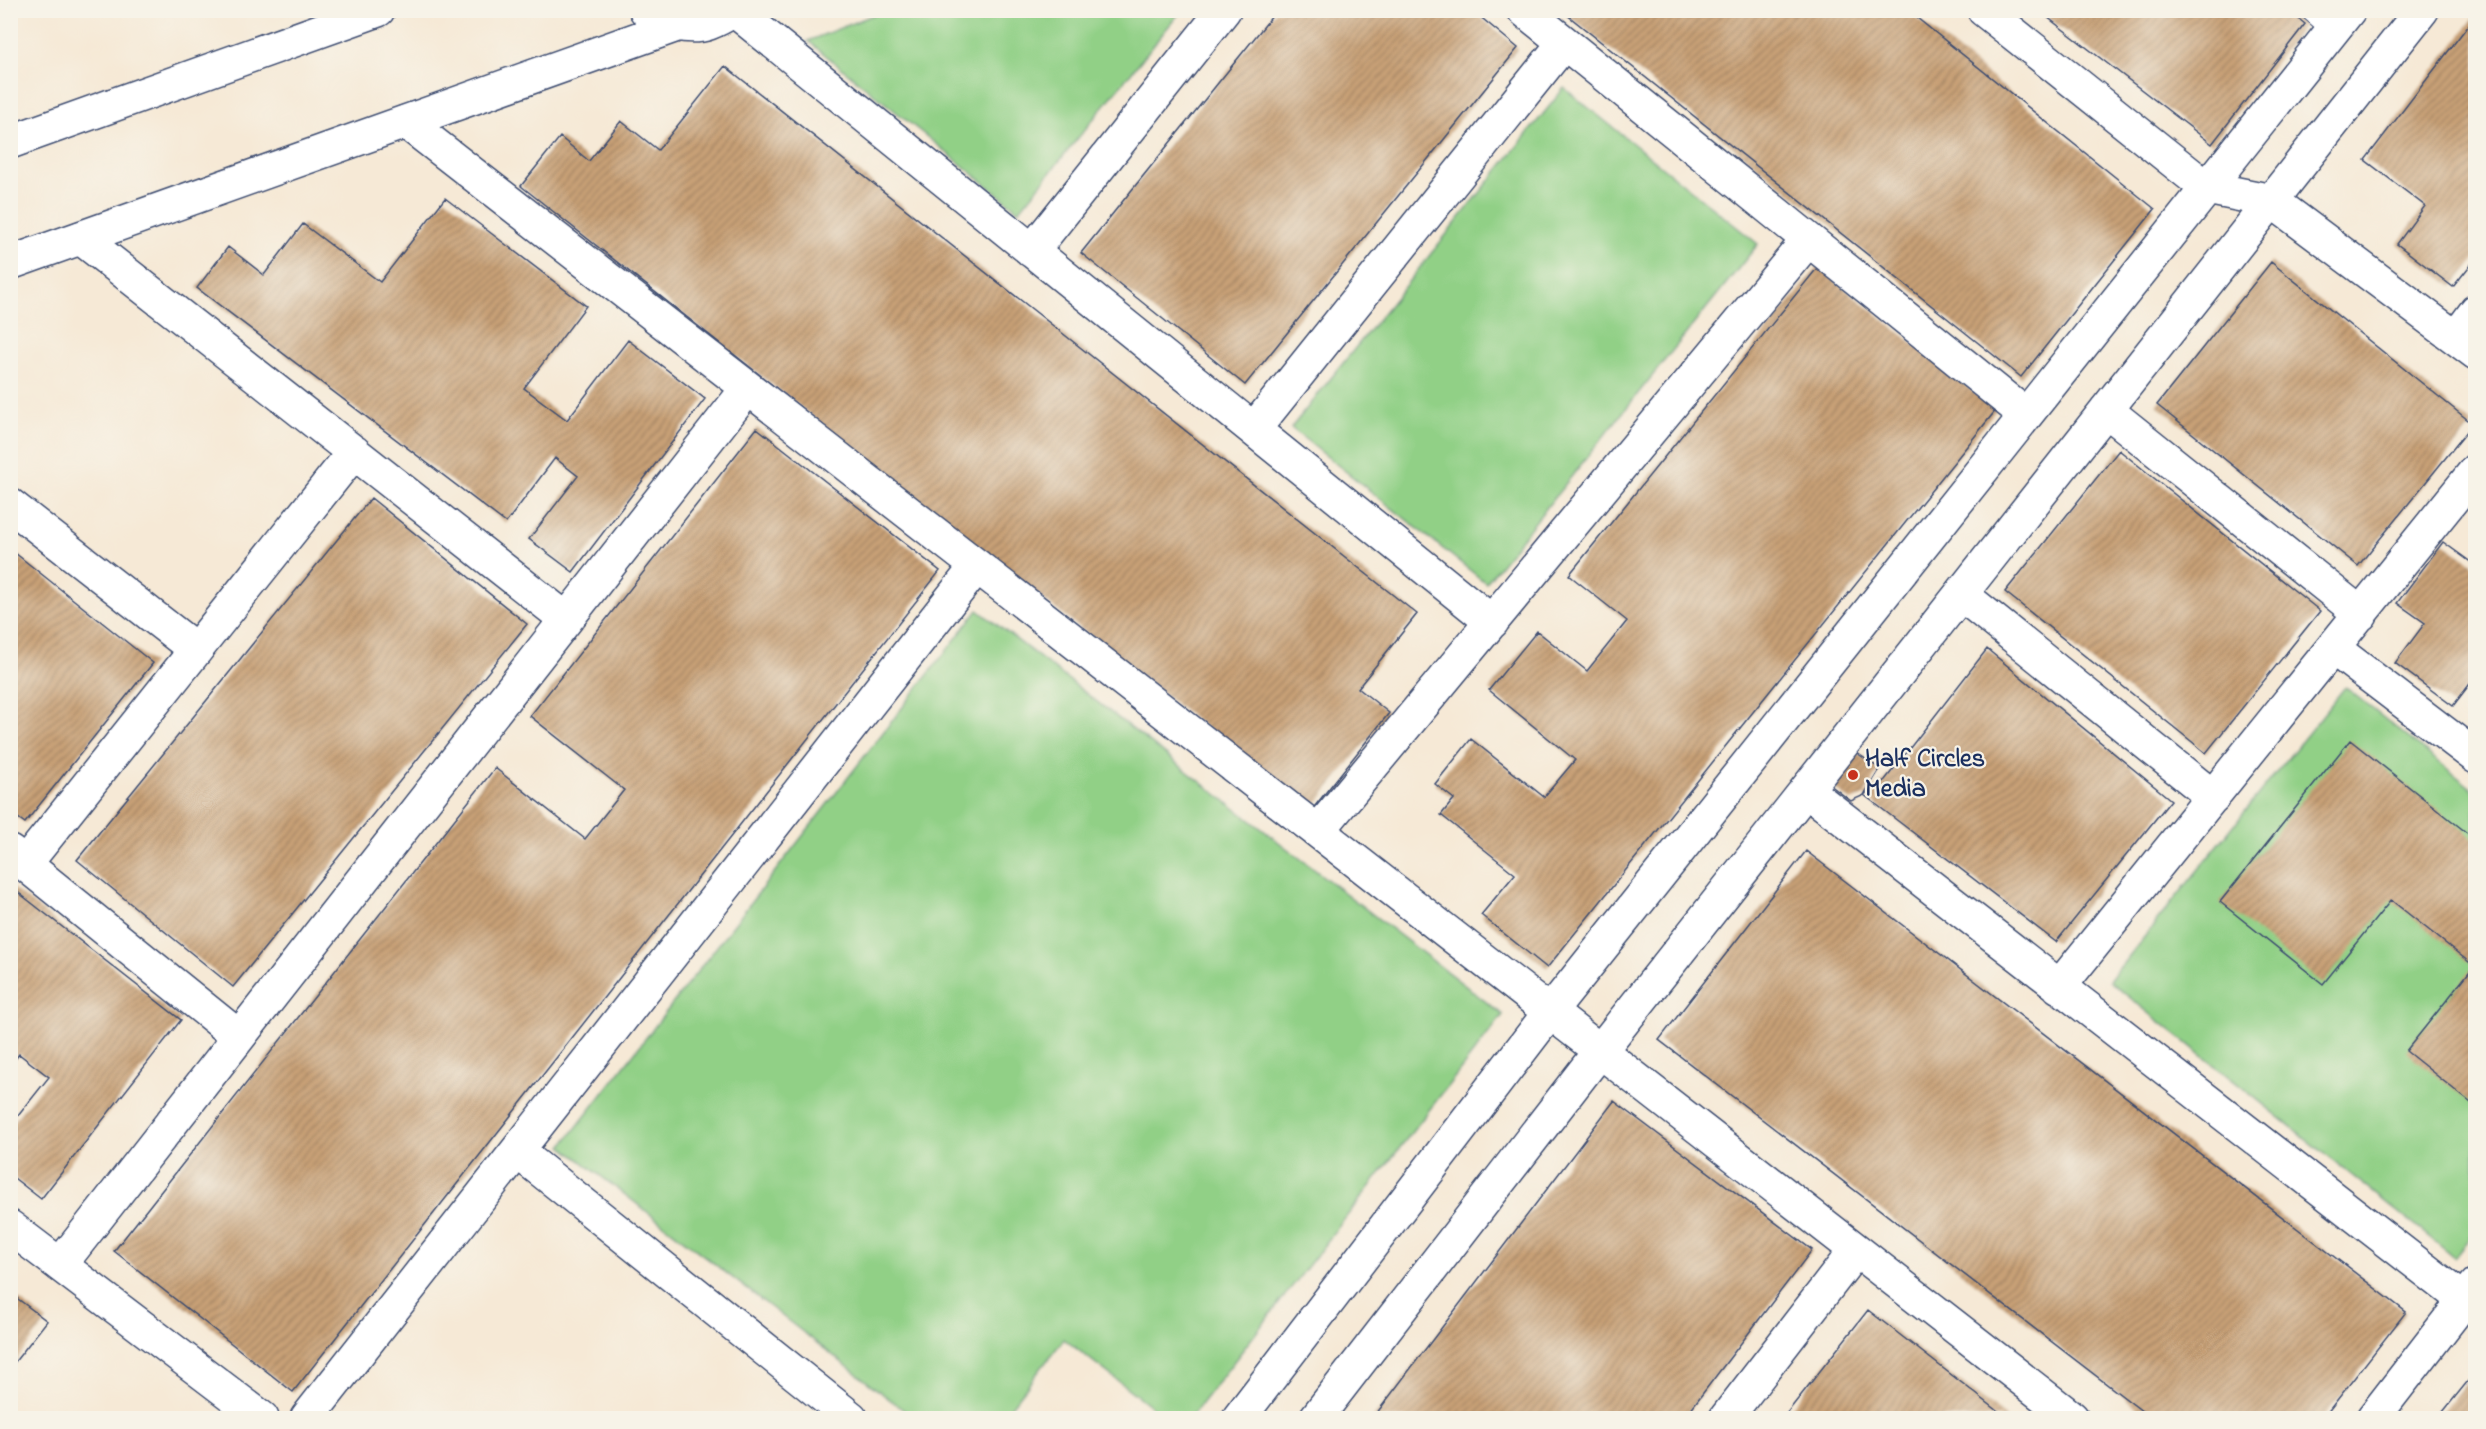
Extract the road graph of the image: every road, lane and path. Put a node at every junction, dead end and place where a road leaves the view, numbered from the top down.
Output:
1 (378, 10) edge
2 (646, 10) edge
3 (734, 10) edge
4 (1224, 10) edge
5 (1524, 10) edge
6 (1984, 10) edge
7 (2422, 10) edge
8 (2331, 17) edge
9 (677, 25) junction
10 (1564, 43) junction
11 (406, 122) junction
12 (10, 142) edge
13 (2207, 188) junction
14 (2272, 201) junction
15 (81, 238) junction
16 (1808, 240) junction
17 (1032, 250) junction
18 (10, 263) edge
19 (2475, 311) edge
20 (2466, 345) edge
21 (748, 388) junction
22 (2106, 411) junction
23 (2026, 415) junction
24 (1254, 429) junction
25 (354, 452) junction
26 (2475, 470) edge
27 (10, 505) edge
28 (977, 566) junction
29 (1960, 594) junction
30 (2361, 614) junction
31 (566, 619) junction
32 (1492, 622) junction
33 (2333, 648) junction
34 (196, 650) junction
35 (2475, 757) edge
36 (1806, 790) junction
37 (2213, 797) junction
38 (1318, 831) junction
39 (18, 858) edge
40 (2059, 987) junction
41 (1550, 1012) junction
42 (239, 1037) junction
43 (1600, 1051) junction
44 (518, 1151) junction
45 (10, 1227) edge
46 (1856, 1250) junction
47 (60, 1265) junction
48 (2470, 1292) edge
49 (262, 1419) edge
50 (307, 1419) edge
51 (851, 1419) edge
52 (1239, 1419) edge
53 (1316, 1419) edge
54 (1726, 1419) edge
55 (2072, 1419) edge
56 (2373, 1419) edge

1 - 12 street
2 - 9 street
3 - 9 street
3 - 17 street
4 - 17 street
5 - 10 street
6 - 13 street
7 - 14 street
8 - 13 street
9 - 11 street
10 - 16 street
10 - 24 street
11 - 15 street
11 - 21 street
13 - 14 street
13 - 23 street
14 - 20 street
14 - 22 street
15 - 18 street
15 - 25 street
16 - 23 street
16 - 32 street
17 - 24 street
19 - 20 street
21 - 28 street
21 - 31 street
22 - 29 street
22 - 30 street
23 - 41 street
24 - 32 street
25 - 31 street
25 - 34 street
26 - 30 street
27 - 34 street
28 - 38 street
28 - 44 street
29 - 36 street
29 - 37 street
30 - 33 street
31 - 42 street
32 - 38 street
33 - 35 street
33 - 37 street
34 - 39 street
36 - 40 street
36 - 43 street
37 - 40 street
38 - 41 street
39 - 42 street
40 - 48 street
41 - 43 street
41 - 52 street
42 - 47 street
43 - 46 street
43 - 53 street
44 - 50 street
44 - 51 street
45 - 47 street
46 - 54 street
46 - 55 street
47 - 49 street
48 - 56 street

